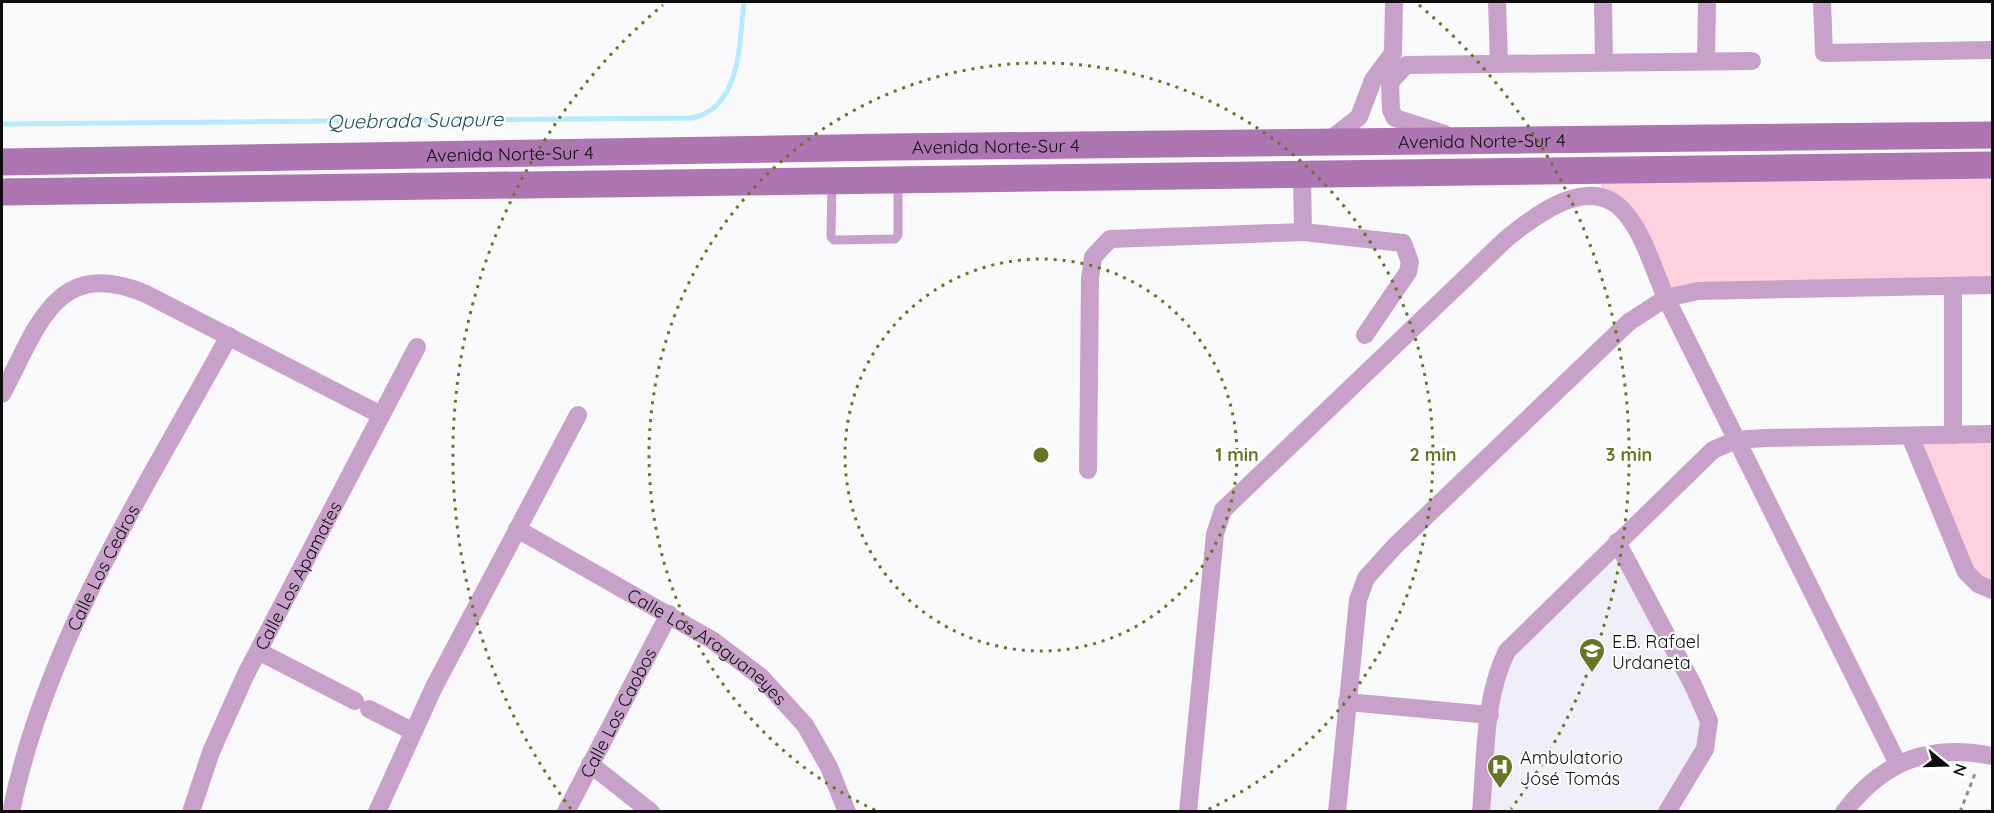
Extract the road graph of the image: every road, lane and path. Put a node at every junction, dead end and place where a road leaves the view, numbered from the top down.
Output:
1 (1394, 2) edge
2 (1497, 2) edge
3 (1603, 2) edge
4 (1707, 2) edge
5 (1822, 2) edge
6 (1992, 50) edge
7 (1706, 61) junction
8 (1752, 61) dead end
9 (1604, 62) junction
10 (1499, 63) junction
11 (1382, 81) junction
12 (1359, 117) junction
13 (1395, 118) junction
14 (1992, 135) edge
15 (1470, 141) junction
16 (1326, 143) junction
17 (2, 162) edge
18 (1992, 165) edge
19 (1596, 171) junction
20 (1302, 174) junction
21 (898, 178) junction
22 (832, 179) junction
23 (2, 192) edge
24 (1606, 200) junction
25 (1303, 232) junction
26 (1992, 285) edge
27 (1953, 286) junction
28 (1666, 298) junction
29 (1365, 334) dead end
30 (228, 336) junction
31 (417, 347) dead end
32 (2, 394) edge
33 (381, 415) junction
34 (578, 415) dead end
35 (1992, 434) edge
36 (1953, 435) junction
37 (1910, 436) junction
38 (1736, 441) junction
39 (1089, 470) dead end
40 (517, 530) junction
41 (1617, 542) junction
42 (1992, 590) edge
43 (669, 614) junction
44 (258, 651) junction
45 (1347, 702) junction
46 (1490, 716) junction
47 (412, 731) junction
48 (1987, 755) edge
49 (590, 764) junction
50 (1898, 764) junction
51 (11, 812) edge
52 (191, 812) edge
53 (377, 812) edge
54 (566, 812) edge
55 (651, 812) edge
56 (847, 812) edge
57 (1188, 812) edge
58 (1337, 812) edge
59 (1481, 812) edge
60 (1667, 812) edge
61 (1844, 812) edge
62 (1960, 812) edge

1 - 11 street
2 - 10 street
3 - 9 street
4 - 7 street
5 - 6 street
7 - 8 street
7 - 9 street
9 - 10 street
10 - 11 street
11 - 12 street
11 - 13 street
12 - 13 street
12 - 16 street
13 - 15 street
14 - 15 main road, Avenida Norte-Sur 4
15 - 16 main road, Avenida Norte-Sur 4
16 - 17 main road, Avenida Norte-Sur 4
18 - 19 main road, Avenida Norte-Sur 4
19 - 20 main road, Avenida Norte-Sur 4
19 - 24 street
20 - 21 main road, Avenida Norte-Sur 4
20 - 25 street
21 - 22 main road, Avenida Norte-Sur 4
21 - 22 lane
22 - 23 main road, Avenida Norte-Sur 4
24 - 28 street
24 - 57 street
25 - 29 street
25 - 39 street
26 - 27 street
27 - 28 street
27 - 36 street
28 - 38 street
28 - 45 street
30 - 32 street
30 - 33 street
30 - 51 street, Calle Los Cedros
31 - 33 street, Calle Los Apamates
33 - 44 street, Calle Los Apamates
34 - 40 street
35 - 36 street
36 - 37 street
37 - 38 street
37 - 42 street
38 - 41 street
38 - 50 street
40 - 43 street, Calle Los Araguaneyes
40 - 47 street
41 - 46 street
41 - 60 street
43 - 49 street, Calle Los Caobos
43 - 56 street, Calle Los Araguaneyes
44 - 47 street
44 - 52 street, Calle Los Apamates
45 - 46 street
45 - 58 street
46 - 59 street
47 - 53 street
48 - 50 street
48 - 62 path
49 - 54 street, Calle Los Caobos
49 - 55 street
50 - 61 street

